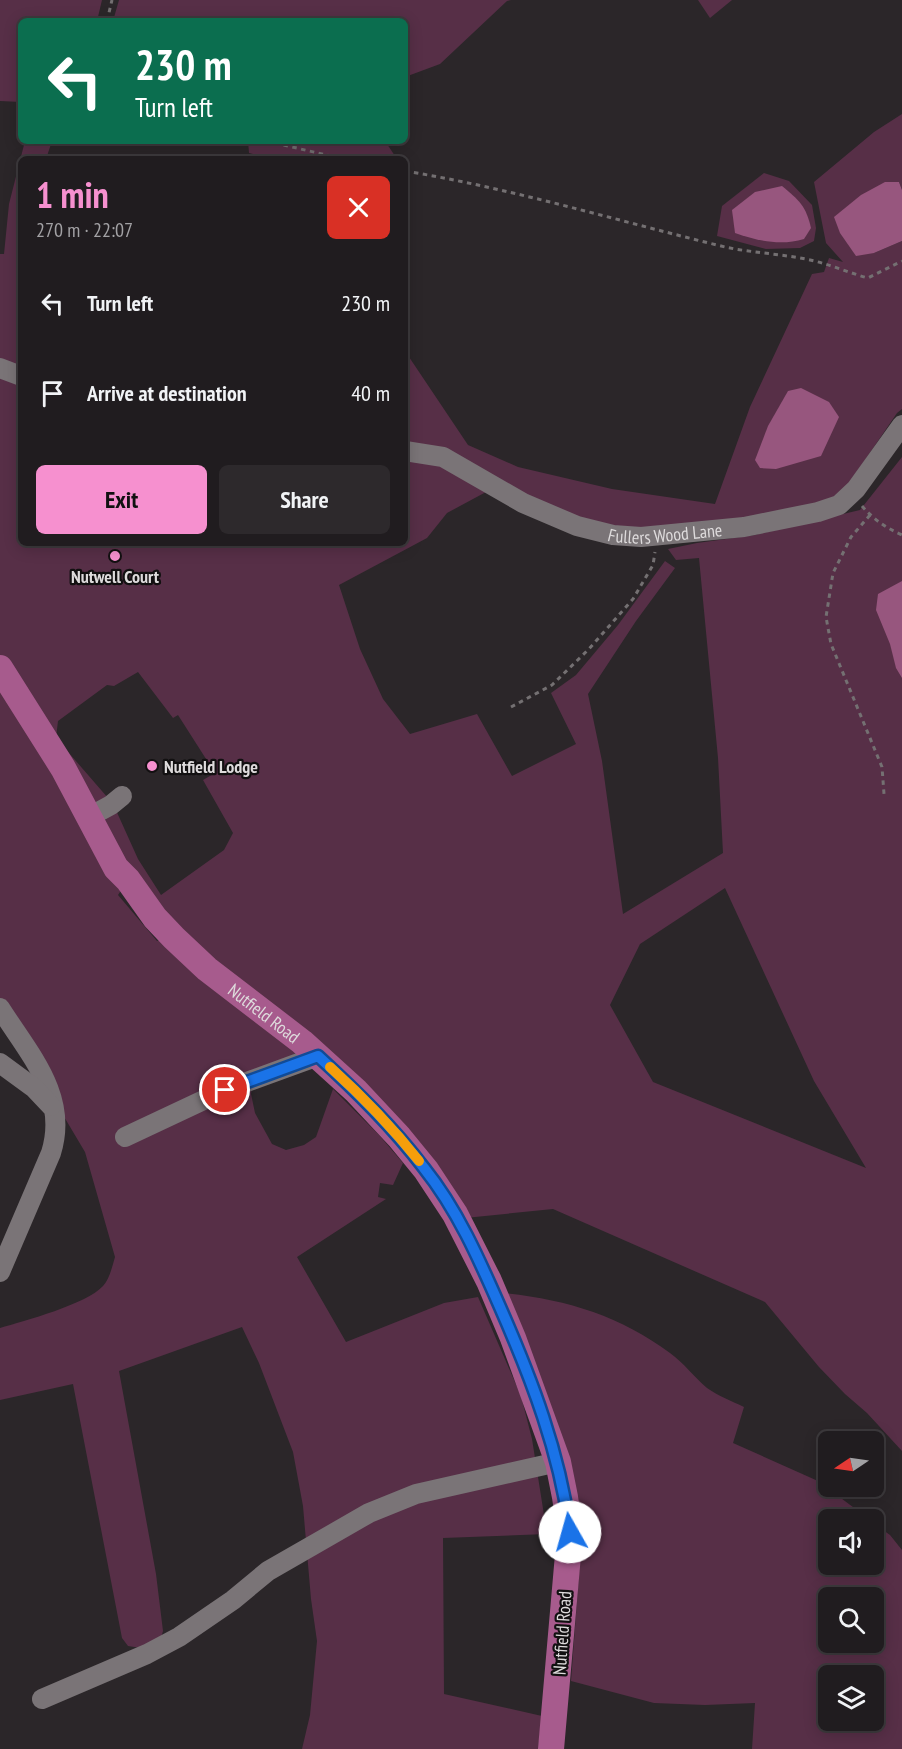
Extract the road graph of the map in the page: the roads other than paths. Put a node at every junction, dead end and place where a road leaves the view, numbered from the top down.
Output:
1 (0, 368) edge
2 (18, 375) edge
3 (902, 425) edge
4 (408, 451) edge
5 (0, 668) edge
6 (122, 796) dead end
7 (89, 817) junction
8 (0, 1008) edge
9 (0, 1049) edge
10 (318, 1056) junction
11 (0, 1064) edge
12 (18, 1076) junction
13 (56, 1113) junction
14 (125, 1137) dead end
15 (0, 1272) edge
16 (558, 1462) junction
17 (42, 1699) dead end
18 (551, 1749) edge

1 - 2 street
3 - 4 street, Fullers Wood Lane
5 - 7 main road, Nutfield Road
6 - 7 street
7 - 10 main road, Nutfield Road
8 - 13 street
9 - 12 street
10 - 14 street
10 - 16 main road, Nutfield Road
11 - 12 street
12 - 13 street
13 - 15 street
16 - 17 street
16 - 18 main road, Nutfield Road

